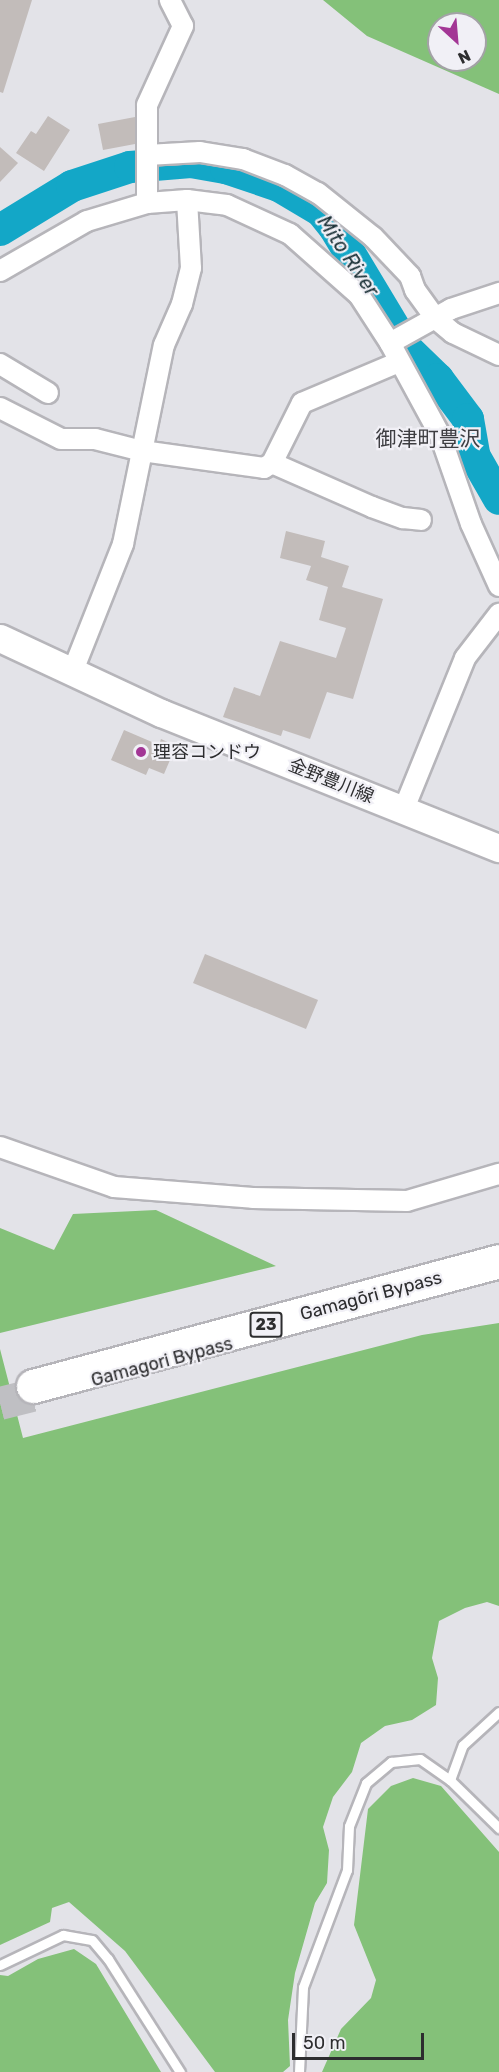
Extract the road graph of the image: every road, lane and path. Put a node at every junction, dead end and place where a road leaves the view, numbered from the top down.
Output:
1 (170, 0) edge
2 (147, 155) junction
3 (147, 198) junction
4 (187, 200) junction
5 (0, 271) edge
6 (499, 293) edge
7 (433, 319) junction
8 (394, 340) junction
9 (499, 355) edge
10 (399, 362) junction
11 (0, 364) edge
12 (48, 393) dead end
13 (0, 408) edge
14 (142, 451) junction
15 (272, 463) junction
16 (421, 520) dead end
17 (499, 586) edge
18 (499, 614) edge
19 (0, 638) edge
20 (72, 673) junction
21 (403, 811) junction
22 (499, 848) edge
23 (0, 1147) edge
24 (499, 1174) edge
25 (499, 1261) edge
26 (499, 1273) edge
27 (33, 1391) joint
28 (499, 1712) edge
29 (450, 1780) junction
30 (499, 1828) edge
31 (0, 1965) edge
32 (180, 2072) edge
33 (299, 2072) edge

1 - 2 street
2 - 3 street
2 - 7 street
3 - 4 street
3 - 5 street
4 - 8 street
4 - 14 street
6 - 7 street
7 - 8 street
7 - 9 street
8 - 10 street
10 - 15 street
10 - 17 street
11 - 12 street
13 - 14 street
14 - 15 street
14 - 20 street
15 - 16 street
18 - 21 street
19 - 20 main road, 金野豊川線
20 - 21 main road, 金野豊川線
21 - 22 main road, 金野豊川線
23 - 24 street
25 - 27 highway, Gamagōri Bypass / 23
26 - 27 highway, Gamagori Bypass / 23
28 - 29 lane
29 - 30 lane
29 - 33 lane
31 - 32 lane

